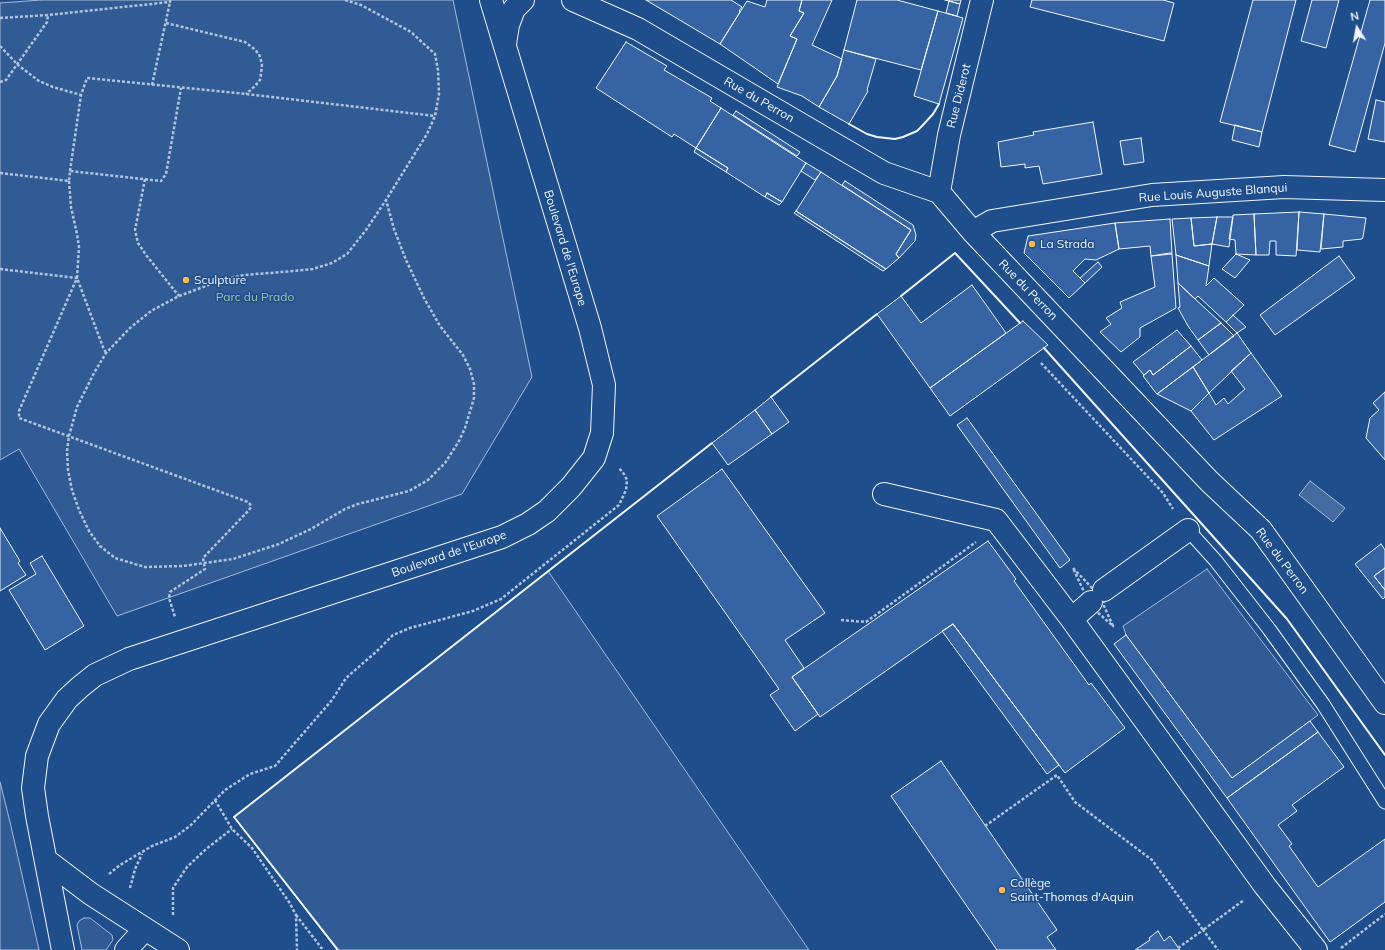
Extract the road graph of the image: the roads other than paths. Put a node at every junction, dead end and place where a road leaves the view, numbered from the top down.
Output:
1 (491, 0) edge
2 (523, 0) edge
3 (573, 0) edge
4 (982, 0) edge
5 (505, 48) junction
6 (1385, 190) edge
7 (939, 192) junction
8 (973, 232) junction
9 (884, 494) dead end
10 (1188, 530) joint
11 (1072, 619) junction
12 (1385, 703) edge
13 (1385, 802) edge
14 (46, 860) junction
15 (145, 929) junction
16 (63, 950) edge
17 (126, 950) edge
18 (178, 950) edge
19 (1316, 950) edge

1 - 5 street, Boulevard de l'Europe
2 - 5 street, Boulevard de l'Europe
3 - 7 street, Rue du Perron
4 - 7 street, Rue Diderot
5 - 14 street, Boulevard de l'Europe
6 - 8 street, Rue Louis Auguste Blanqui
7 - 8 street, Rue du Perron
8 - 12 street, Rue du Perron
9 - 11 street
10 - 11 street
10 - 13 lane
11 - 19 street
14 - 15 street
14 - 16 street, Boulevard de l'Europe
15 - 17 street
15 - 18 street

